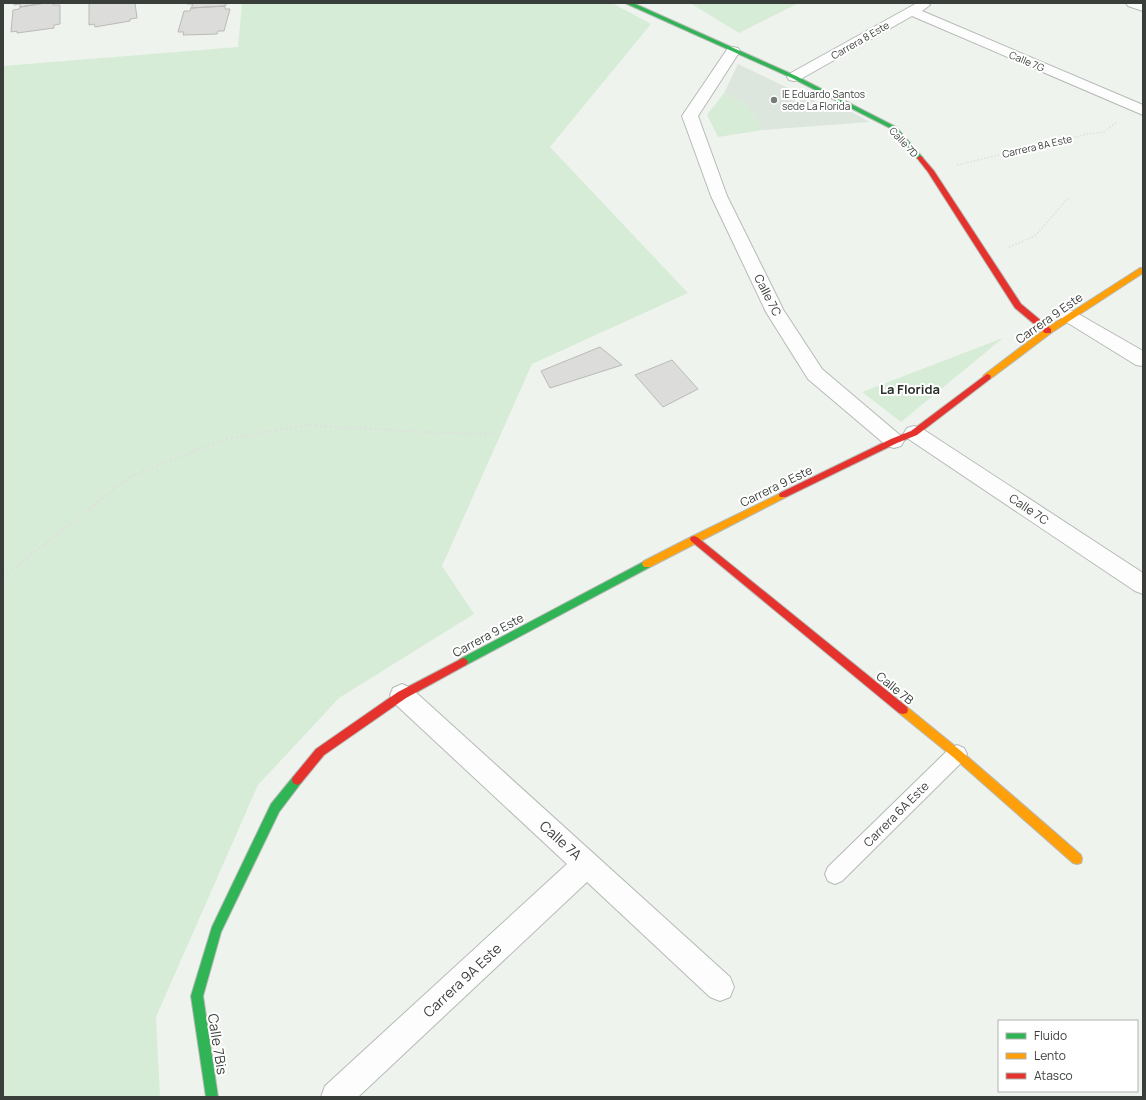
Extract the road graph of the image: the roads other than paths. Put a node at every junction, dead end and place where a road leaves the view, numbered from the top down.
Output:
1 (628, 3) edge
2 (926, 3) edge
3 (1133, 3) edge
4 (1143, 7) edge
5 (911, 11) junction
6 (733, 51) junction
7 (794, 77) junction
8 (1140, 109) edge
9 (1143, 270) edge
10 (1069, 316) junction
11 (1048, 331) junction
12 (1143, 360) edge
13 (914, 433) junction
14 (894, 441) junction
15 (694, 539) junction
16 (1143, 585) edge
17 (402, 695) junction
18 (956, 754) junction
19 (1077, 859) dead end
20 (587, 864) junction
21 (836, 874) dead end
22 (720, 987) dead end
23 (197, 996) joint
24 (212, 1097) edge
25 (336, 1097) edge

1 - 6 street, Calle 7D
2 - 5 street, Carrera 8 Este
3 - 4 street
5 - 7 street, Carrera 8 Este
5 - 8 street, Calle 7G
6 - 7 street, Calle 7D
6 - 14 street, Calle 7C
7 - 11 street, Calle 7D
9 - 10 street, Carrera 9 Este
10 - 11 street, Carrera 9 Este
10 - 12 street
11 - 13 street, Carrera 9 Este
13 - 14 street, Carrera 9 Este
13 - 16 street, Calle 7C
14 - 15 street, Carrera 9 Este
15 - 17 street, Carrera 9 Este
15 - 18 street, Calle 7B
17 - 20 street, Calle 7A
17 - 23 street, Carrera 9 Este
18 - 19 street, Calle 7B
18 - 21 lane, Carrera 6A Este
20 - 22 street, Calle 7A
20 - 25 street, Carrera 9A Este
23 - 24 street, Calle 7Bis

